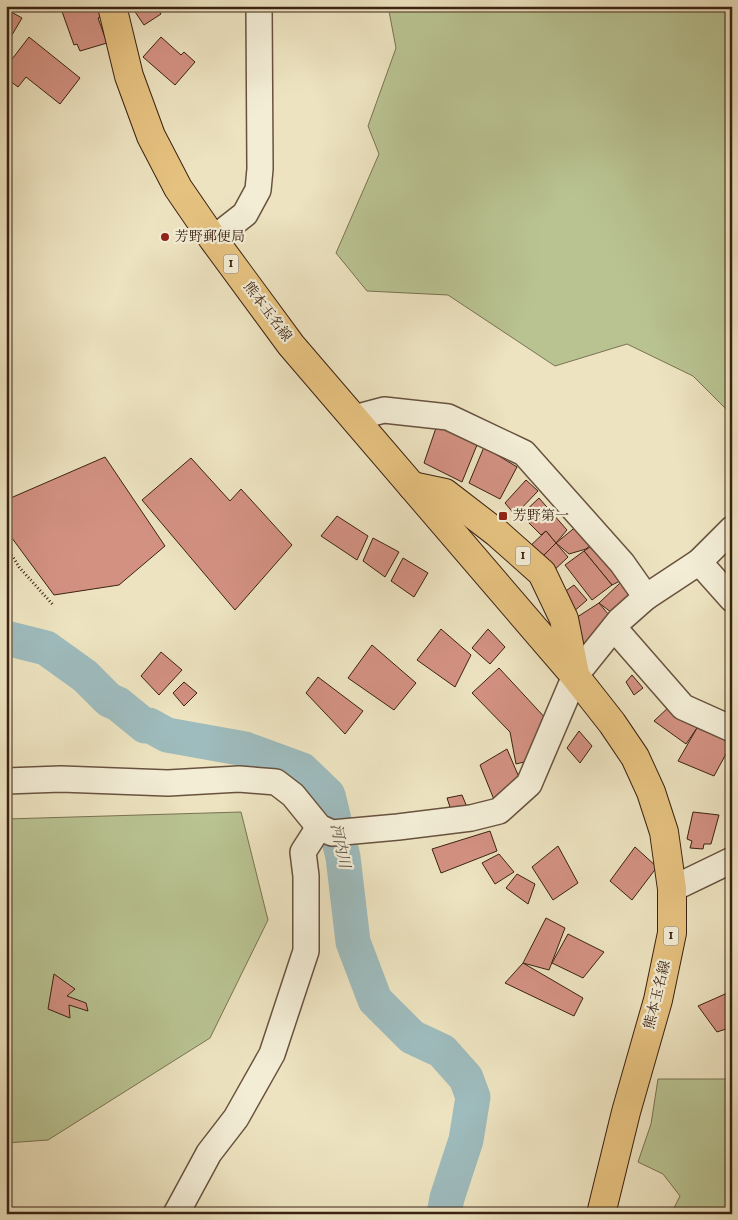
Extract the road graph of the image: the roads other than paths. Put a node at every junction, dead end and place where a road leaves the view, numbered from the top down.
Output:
1 (112, 6) edge
2 (259, 6) edge
3 (213, 239) junction
4 (354, 418) junction
5 (412, 486) junction
6 (732, 529) edge
7 (699, 562) junction
8 (646, 597) junction
9 (732, 600) edge
10 (614, 628) junction
11 (575, 676) junction
12 (732, 729) edge
13 (6, 782) edge
14 (320, 827) junction
15 (732, 860) edge
16 (672, 889) junction
17 (176, 1214) edge
18 (601, 1214) edge

1 - 3 main road, 熊本玉名線 / 1
2 - 3 street
3 - 4 main road, 熊本玉名線 / 1
4 - 5 main road, 熊本玉名線 / 1
4 - 8 street
5 - 11 main road, 熊本玉名線 / 1
5 - 11 main road, 熊本玉名線 / 1
6 - 7 street
7 - 8 street
7 - 9 street
8 - 10 street
10 - 11 street
10 - 12 street
11 - 14 street
11 - 16 main road, 熊本玉名線 / 1
13 - 14 street
14 - 17 street
15 - 16 street
16 - 18 main road, 熊本玉名線 / 1

